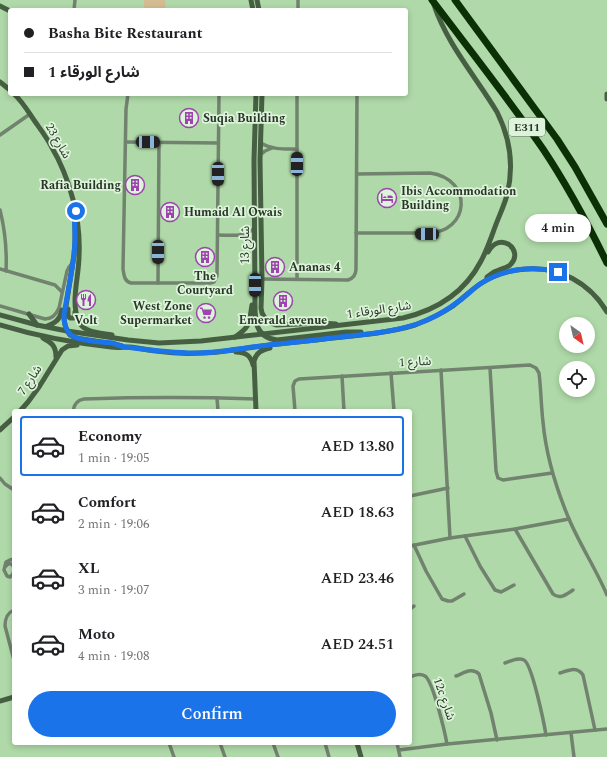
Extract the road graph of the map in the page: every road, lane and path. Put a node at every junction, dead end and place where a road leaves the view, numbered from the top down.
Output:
1 (432, 0) edge
2 (455, 0) edge
3 (0, 82) edge
4 (8, 88) edge
5 (607, 94) edge
6 (16, 96) edge
7 (128, 96) edge
8 (219, 96) edge
9 (256, 96) edge
10 (262, 96) edge
11 (297, 96) edge
12 (357, 96) edge
13 (607, 99) edge
14 (29, 113) junction
15 (0, 135) edge
16 (126, 142) junction
17 (159, 142) junction
18 (218, 143) junction
19 (261, 143) junction
20 (273, 148) junction
21 (297, 149) junction
22 (261, 154) junction
23 (356, 174) junction
24 (73, 204) junction
25 (0, 210) edge
26 (607, 224) edge
27 (255, 228) junction
28 (356, 233) junction
29 (218, 235) junction
30 (248, 236) junction
31 (255, 242) junction
32 (73, 262) junction
33 (607, 263) edge
34 (0, 269) edge
35 (6, 271) junction
36 (71, 274) junction
37 (473, 274) junction
38 (262, 279) junction
39 (297, 279) junction
40 (65, 280) junction
41 (158, 283) junction
42 (480, 284) junction
43 (55, 285) junction
44 (62, 292) junction
45 (75, 293) junction
46 (255, 299) junction
47 (66, 300) junction
48 (0, 306) edge
49 (607, 312) edge
50 (29, 314) junction
51 (0, 315) edge
52 (0, 325) edge
53 (37, 325) junction
54 (345, 325) junction
55 (46, 327) junction
56 (67, 331) junction
57 (262, 334) junction
58 (368, 334) junction
59 (36, 335) junction
60 (233, 337) junction
61 (128, 340) junction
62 (84, 344) junction
63 (280, 344) junction
64 (124, 347) junction
65 (220, 352) junction
66 (56, 359) junction
67 (254, 368) junction
68 (490, 368) junction
69 (441, 370) junction
70 (391, 373) junction
71 (342, 376) junction
72 (217, 398) junction
73 (256, 398) junction
74 (22, 409) edge
75 (74, 409) edge
76 (218, 409) edge
77 (256, 409) edge
78 (295, 409) edge
79 (344, 409) edge
80 (394, 409) edge
81 (12, 419) edge
82 (0, 430) edge
83 (552, 472) junction
84 (0, 478) edge
85 (448, 488) junction
86 (12, 489) edge
87 (412, 496) edge
88 (569, 520) junction
89 (515, 529) junction
90 (465, 536) junction
91 (450, 538) junction
92 (412, 545) edge
93 (12, 559) edge
94 (12, 564) edge
95 (5, 566) junction
96 (12, 575) edge
97 (514, 585) dead end
98 (573, 590) dead end
99 (464, 594) dead end
100 (607, 595) edge
101 (12, 611) edge
102 (12, 652) edge
103 (505, 663) dead end
104 (560, 673) dead end
105 (412, 676) edge
106 (456, 676) dead end
107 (12, 698) edge
108 (0, 701) edge
109 (607, 729) edge
110 (596, 730) junction
111 (571, 733) junction
112 (546, 735) junction
113 (497, 740) junction
114 (448, 744) junction
115 (170, 745) edge
116 (221, 745) edge
117 (274, 745) edge
118 (326, 745) edge
119 (358, 745) edge
120 (398, 745) edge
121 (399, 750) junction
122 (174, 757) edge
123 (225, 757) edge
124 (278, 757) edge
125 (329, 757) edge
126 (360, 757) edge
127 (400, 757) edge
128 (574, 757) edge

1 - 33 highway, E311
1 - 37 street, شارع الورقاء 1
2 - 26 highway, E311
3 - 4 street
5 - 13 street
6 - 14 street, شارع 23
7 - 16 street
8 - 18 street
9 - 27 street, شارع 13
10 - 19 street, شارع 13
11 - 21 street
12 - 23 street
14 - 15 street
14 - 24 street, شارع 23
16 - 17 street
16 - 41 street
17 - 18 street
17 - 41 street
18 - 29 street
19 - 20 street
19 - 22 street, شارع 13
20 - 21 street
20 - 22 street
21 - 39 street
22 - 38 street, شارع 13
23 - 28 street
23 - 28 street
24 - 32 street, شارع 23
24 - 45 street, شارع 23
25 - 35 street
27 - 30 street
27 - 31 street, شارع 13
28 - 39 street
29 - 30 street
29 - 41 street
30 - 31 street
31 - 46 street, شارع 13
32 - 36 street, شارع 23
32 - 40 street
34 - 35 street
35 - 43 street
36 - 45 street
36 - 47 street, شارع 23
37 - 42 street
37 - 54 street, شارع الورقاء 1
38 - 39 street
38 - 54 street, شارع 13
40 - 43 street
40 - 44 street
42 - 49 street, شارع الورقاء 1
42 - 58 street, شارع الورقاء 1
43 - 44 street
44 - 50 street
45 - 61 street, شارع 23
46 - 57 street, شارع 13
46 - 60 street
47 - 55 street
47 - 56 street, شارع 23
48 - 50 street
50 - 53 street
51 - 53 street, شارع الورقاء 1
52 - 59 street, شارع الورقاء 1
53 - 55 street, شارع الورقاء 1
54 - 57 street, شارع الورقاء 1
55 - 56 street, شارع الورقاء 1
56 - 61 street, شارع الورقاء 1
56 - 64 street
57 - 58 street
57 - 60 street, شارع الورقاء 1
58 - 63 street, شارع الورقاء 1
59 - 62 street, شارع الورقاء 1
59 - 66 street, شارع 7
60 - 61 street, شارع الورقاء 1
62 - 64 street, شارع الورقاء 1
62 - 66 street, شارع 7
63 - 65 street, شارع الورقاء 1
63 - 67 street
64 - 65 street, شارع الورقاء 1
65 - 67 street
66 - 74 street, شارع 7
67 - 73 street
68 - 69 street, شارع 1
68 - 83 street, شارع 1
68 - 83 street
69 - 70 street, شارع 1
69 - 85 street
70 - 71 street, شارع 1
70 - 80 street
71 - 78 street, شارع 1
71 - 79 street
72 - 73 street
72 - 75 street
72 - 76 street
73 - 77 street
81 - 82 street
83 - 88 street
84 - 86 street
85 - 87 street
85 - 91 street
88 - 89 street
88 - 100 street
89 - 90 street
89 - 98 street
90 - 91 street
90 - 97 street
91 - 92 street
92 - 99 street
93 - 95 street
94 - 95 street
95 - 96 street
101 - 102 street
103 - 112 street
104 - 110 street
105 - 114 street, 12c شارع
106 - 113 street
107 - 108 street
109 - 110 street
110 - 111 street
111 - 112 street
111 - 128 street
112 - 113 street
113 - 114 street
114 - 121 street
115 - 122 street
116 - 123 street
117 - 124 street
118 - 125 street
119 - 126 street
120 - 121 street
121 - 127 street

